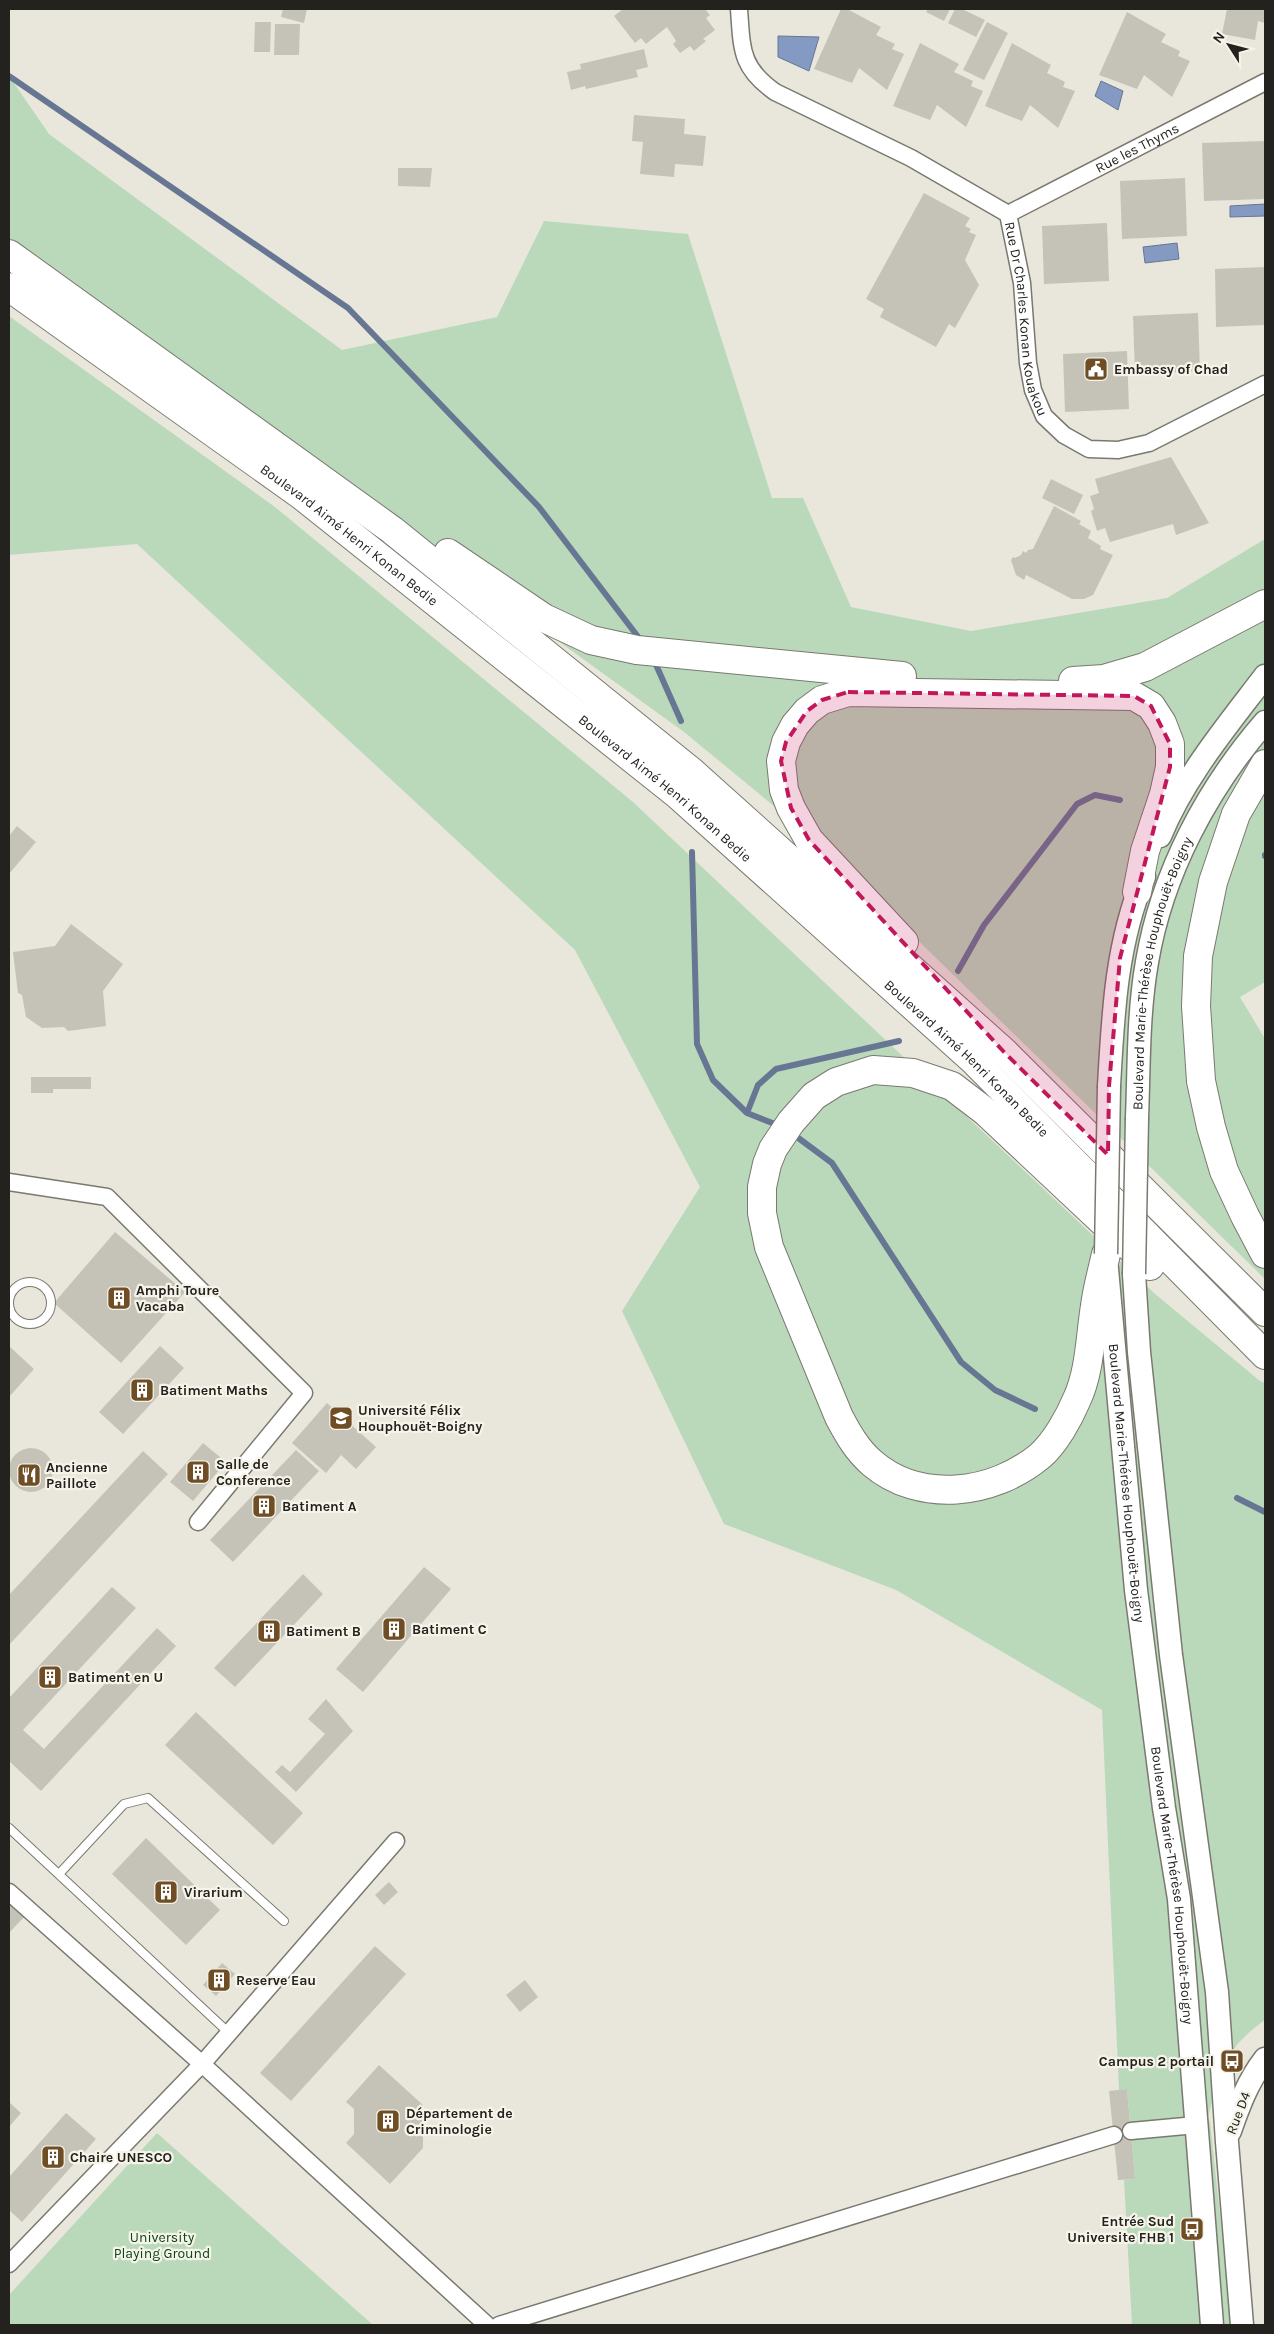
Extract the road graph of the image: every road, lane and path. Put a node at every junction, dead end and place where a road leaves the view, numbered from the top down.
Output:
1 (739, 9) edge
2 (1265, 82) edge
3 (1008, 214) junction
4 (9, 254) edge
5 (9, 287) edge
6 (1265, 384) edge
7 (392, 530) junction
8 (1265, 604) edge
9 (1265, 676) edge
10 (1265, 722) edge
11 (1265, 764) edge
12 (685, 783) junction
13 (1137, 892) junction
14 (1004, 1052) junction
15 (9, 1182) edge
16 (1106, 1254) junction
17 (1265, 1254) edge
18 (1265, 1312) edge
19 (15, 1318) junction
20 (9, 1325) edge
21 (1265, 1355) edge
22 (1265, 1371) edge
23 (198, 1522) dead end
24 (9, 1828) edge
25 (396, 1840) dead end
26 (59, 1874) junction
27 (9, 1892) edge
28 (284, 1921) dead end
29 (229, 2033) junction
30 (1265, 2059) edge
31 (202, 2064) junction
32 (1196, 2125) junction
33 (1131, 2132) dead end
34 (1114, 2135) dead end
35 (1227, 2142) junction
36 (9, 2264) edge
37 (487, 2325) edge
38 (499, 2325) edge
39 (1212, 2325) edge
40 (1242, 2325) edge

1 - 3 street, Rue Dr Charles Konan Kouakou
2 - 3 street, Rue les Thyms
3 - 6 street, Rue Dr Charles Konan Kouakou
4 - 7 highway, Boulevard Aimé Henri Konan Bedie
5 - 12 highway, Boulevard Aimé Henri Konan Bedie
7 - 8 highway
7 - 12 highway, Boulevard Aimé Henri Konan Bedie
9 - 13 main road, Boulevard Marie-Thérèse Houphouët-Boigny
10 - 35 main road, Boulevard Marie-Thérèse Houphouët-Boigny, bridge
11 - 17 highway
12 - 14 highway, Boulevard Aimé Henri Konan Bedie
12 - 21 highway, Boulevard Aimé Henri Konan Bedie
13 - 14 highway
13 - 16 main road, Boulevard Marie-Thérèse Houphouët-Boigny, bridge
14 - 18 highway, Boulevard Aimé Henri Konan Bedie
15 - 23 street
16 - 22 highway
16 - 32 main road, Boulevard Marie-Thérèse Houphouët-Boigny
19 - 19 lane
19 - 20 lane
24 - 26 lane
25 - 29 street
26 - 28 lane
26 - 29 lane
27 - 31 street
29 - 31 street
30 - 35 main road, Rue D4
31 - 36 street
31 - 37 street
32 - 33 street
32 - 39 main road, Boulevard Marie-Thérèse Houphouët-Boigny
34 - 38 street
35 - 40 main road, Boulevard Marie-Thérèse Houphouët-Boigny

